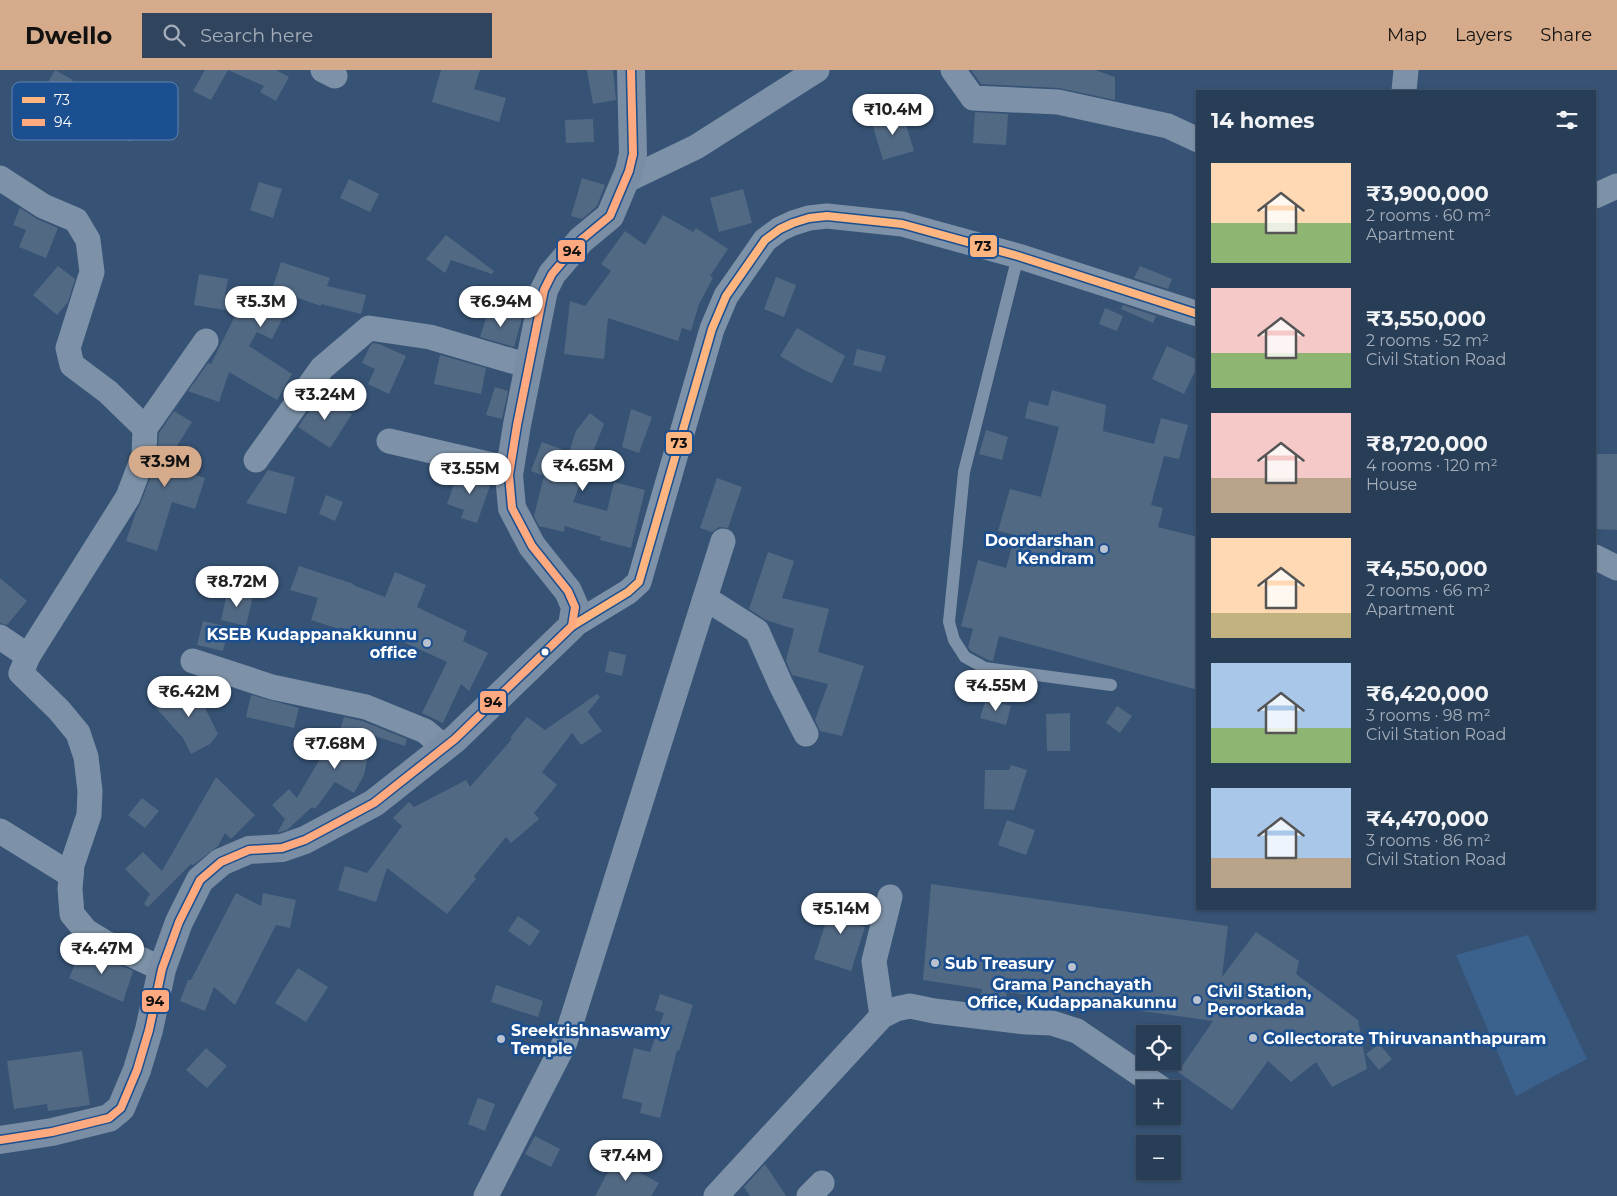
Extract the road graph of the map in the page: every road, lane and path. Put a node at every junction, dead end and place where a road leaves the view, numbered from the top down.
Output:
1 (631, 70) edge
2 (817, 70) edge
3 (953, 70) edge
4 (1406, 70) edge
5 (1404, 90) edge
6 (1196, 139) edge
7 (0, 178) edge
8 (625, 181) junction
9 (1617, 186) edge
10 (1596, 196) edge
11 (1018, 256) junction
12 (1196, 313) edge
13 (206, 341) dead end
14 (529, 366) junction
15 (145, 428) junction
16 (389, 441) dead end
17 (256, 460) dead end
18 (510, 469) junction
19 (723, 541) dead end
20 (1596, 558) edge
21 (1617, 568) edge
22 (705, 598) junction
23 (572, 626) junction
24 (0, 637) edge
25 (28, 656) junction
26 (193, 661) dead end
27 (1111, 685) dead end
28 (806, 734) dead end
29 (445, 748) junction
30 (0, 831) edge
31 (71, 875) junction
32 (890, 897) dead end
33 (162, 969) junction
34 (882, 1016) junction
35 (1149, 1080) edge
36 (0, 1140) edge
37 (486, 1196) edge
38 (716, 1196) edge

1 - 8 main road
2 - 8 street
3 - 6 street
4 - 5 street
7 - 15 street
8 - 14 main road
9 - 10 street
11 - 12 street
11 - 23 street
11 - 27 lane
13 - 15 street
14 - 17 street
14 - 18 main road
15 - 25 street
16 - 18 street
18 - 23 main road
19 - 22 street
20 - 21 street
22 - 28 street
22 - 37 street
23 - 29 main road
24 - 25 street
25 - 31 street
26 - 29 street
29 - 33 main road
30 - 31 street
31 - 33 street
32 - 34 street
33 - 36 main road
34 - 35 street
34 - 38 street

